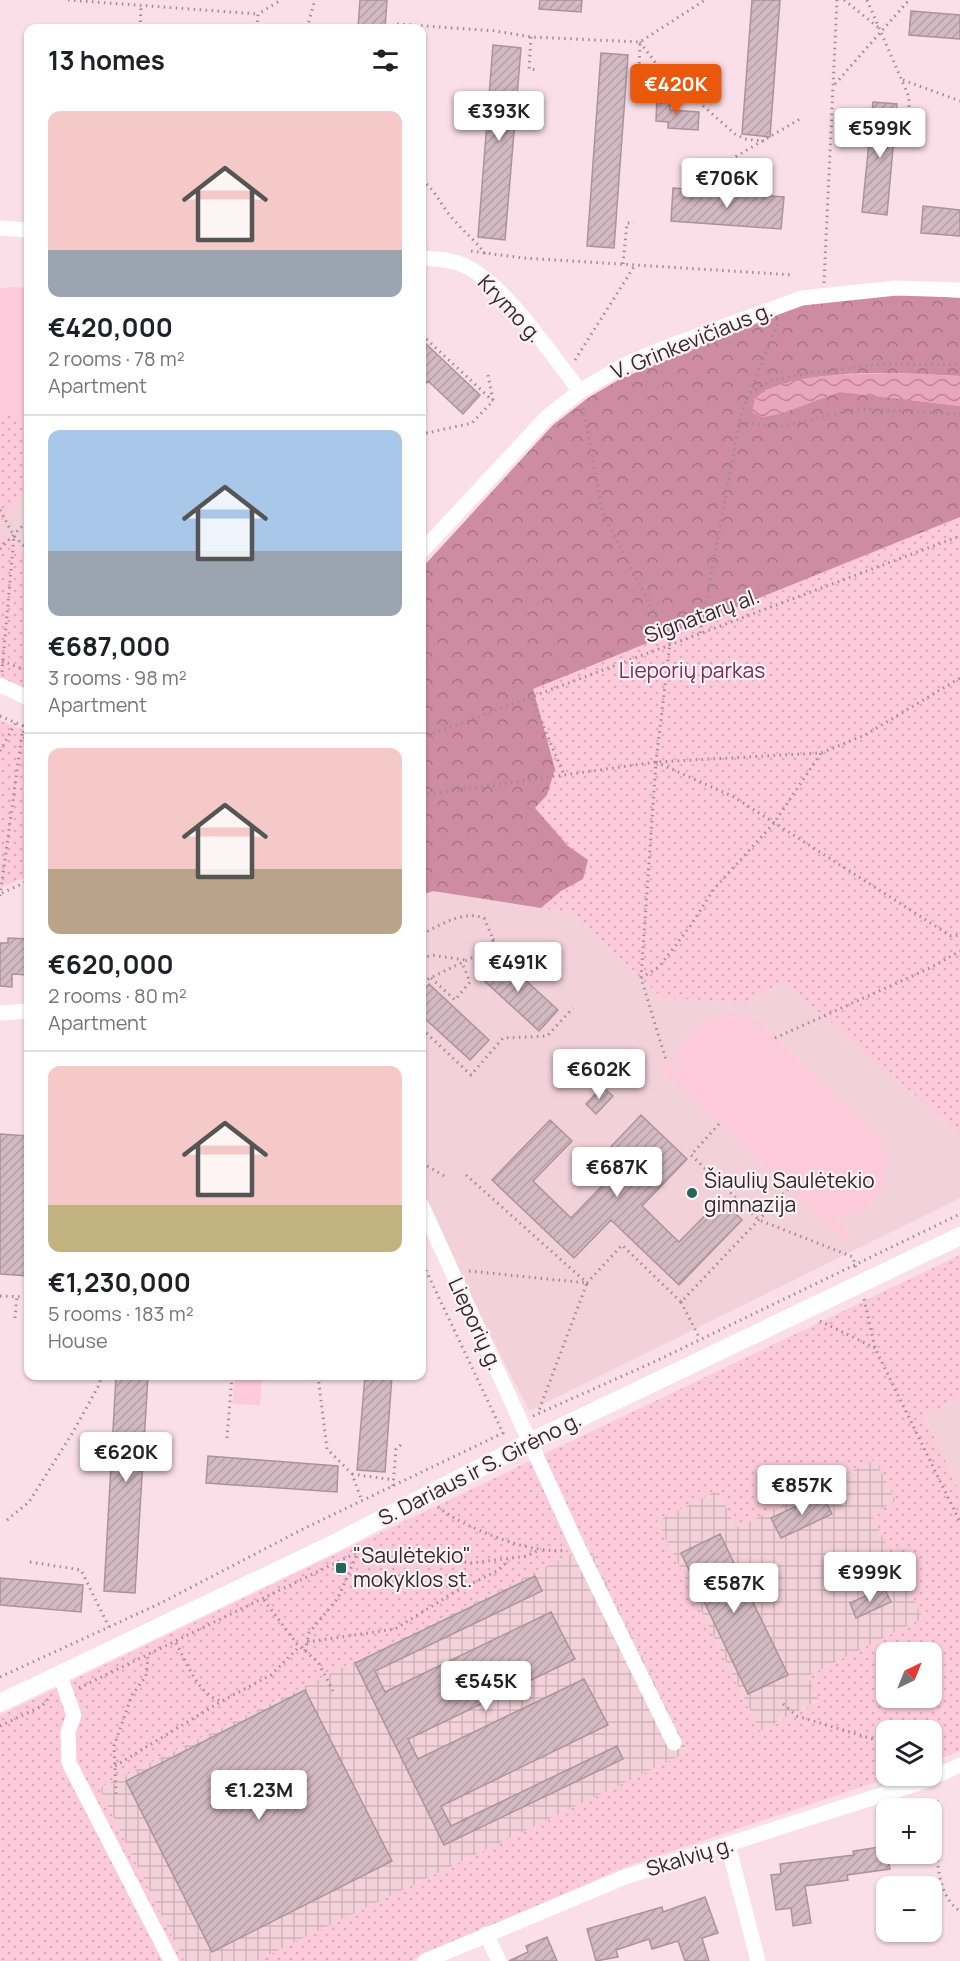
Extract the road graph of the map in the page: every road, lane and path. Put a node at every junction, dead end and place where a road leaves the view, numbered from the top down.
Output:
1 (68, 0) edge
2 (281, 0) edge
3 (315, 0) edge
4 (705, 0) edge
5 (837, 0) edge
6 (844, 0) edge
7 (867, 0) edge
8 (909, 0) edge
9 (101, 1) edge
10 (141, 7) junction
11 (258, 14) junction
12 (140, 24) edge
13 (257, 24) edge
14 (308, 24) edge
15 (426, 26) edge
16 (881, 30) junction
17 (531, 37) junction
18 (640, 42) junction
19 (539, 70) dead end
20 (903, 80) junction
21 (833, 85) junction
22 (649, 94) dead end
23 (960, 101) edge
24 (800, 118) dead end
25 (909, 127) dead end
26 (764, 141) junction
27 (720, 179) dead end
28 (426, 183) edge
29 (634, 223) dead end
30 (0, 228) edge
31 (24, 230) edge
32 (465, 250) dead end
33 (485, 254) junction
34 (426, 258) edge
35 (623, 264) junction
36 (636, 265) junction
37 (794, 275) dead end
38 (960, 290) edge
39 (824, 295) junction
40 (785, 303) junction
41 (426, 339) edge
42 (960, 365) edge
43 (567, 374) junction
44 (488, 375) dead end
45 (580, 391) junction
46 (749, 394) junction
47 (493, 401) junction
48 (960, 414) edge
49 (739, 422) junction
50 (427, 433) edge
51 (0, 510) edge
52 (24, 525) edge
53 (14, 536) junction
54 (960, 536) edge
55 (24, 546) edge
56 (426, 547) edge
57 (0, 549) edge
58 (700, 633) junction
59 (670, 643) junction
60 (1, 660) edge
61 (24, 669) edge
62 (960, 678) edge
63 (1, 685) edge
64 (24, 696) edge
65 (532, 698) junction
66 (0, 716) edge
67 (16, 722) junction
68 (23, 725) joint
69 (22, 734) junction
70 (426, 737) edge
71 (24, 744) edge
72 (0, 751) edge
73 (821, 753) junction
74 (656, 762) junction
75 (564, 775) junction
76 (426, 794) edge
77 (774, 823) junction
78 (1, 880) edge
79 (24, 883) edge
80 (0, 894) edge
81 (426, 932) edge
82 (960, 935) edge
83 (493, 939) junction
84 (960, 951) edge
85 (426, 957) edge
86 (467, 960) junction
87 (462, 963) junction
88 (529, 965) dead end
89 (431, 978) junction
90 (641, 978) junction
91 (426, 980) edge
92 (573, 1008) dead end
93 (24, 1011) edge
94 (0, 1013) edge
95 (426, 1033) edge
96 (774, 1038) dead end
97 (666, 1060) dead end
98 (719, 1124) dead end
99 (426, 1165) edge
100 (466, 1175) dead end
101 (448, 1178) dead end
102 (788, 1189) dead end
103 (960, 1214) edge
104 (426, 1215) edge
105 (759, 1220) junction
106 (960, 1236) edge
107 (855, 1264) junction
108 (450, 1269) junction
109 (426, 1270) edge
110 (587, 1283) junction
111 (860, 1283) junction
112 (0, 1296) edge
113 (17, 1296) junction
114 (24, 1297) edge
115 (681, 1302) junction
116 (801, 1312) junction
117 (15, 1318) dead end
118 (700, 1339) junction
119 (874, 1348) junction
120 (100, 1380) edge
121 (232, 1380) edge
122 (318, 1380) edge
123 (537, 1414) junction
124 (521, 1421) junction
125 (503, 1433) junction
126 (227, 1438) dead end
127 (532, 1441) junction
128 (404, 1442) dead end
129 (352, 1474) junction
130 (394, 1480) junction
131 (393, 1486) junction
132 (424, 1496) junction
133 (362, 1501) junction
134 (7, 1520) dead end
135 (960, 1522) edge
136 (577, 1545) junction
137 (542, 1549) junction
138 (358, 1552) junction
139 (510, 1559) junction
140 (30, 1562) dead end
141 (247, 1586) junction
142 (264, 1600) junction
143 (109, 1627) junction
144 (148, 1630) junction
145 (307, 1642) junction
146 (176, 1643) junction
147 (300, 1646) junction
148 (305, 1651) junction
149 (148, 1657) junction
150 (58, 1673) junction
151 (0, 1677) edge
152 (65, 1691) junction
153 (333, 1691) dead end
154 (222, 1701) junction
155 (0, 1702) edge
156 (783, 1704) dead end
157 (0, 1726) edge
158 (876, 1740) edge
159 (674, 1743) dead end
160 (960, 1765) edge
161 (115, 1766) junction
162 (116, 1794) dead end
163 (728, 1845) junction
164 (938, 1864) edge
165 (960, 1911) edge
166 (486, 1934) junction
167 (171, 1961) edge
168 (425, 1961) edge
169 (499, 1961) edge
170 (758, 1961) edge

1 - 9 path
2 - 11 path
3 - 14 path
4 - 18 path
5 - 21 path
6 - 16 path
7 - 16 path
8 - 16 path
9 - 10 path
10 - 11 path
10 - 12 path
11 - 13 path
15 - 17 path
16 - 20 path
16 - 21 path
17 - 18 path
17 - 19 path
18 - 22 path
18 - 26 path
20 - 23 path
20 - 25 path
21 - 39 path
24 - 26 path
26 - 27 path
28 - 33 path
29 - 35 path
30 - 31 street
32 - 33 path
33 - 35 path
34 - 43 street, Krymo g.
35 - 36 path
36 - 37 path
36 - 43 path
38 - 39 street, V. Grinkevičiaus g.
39 - 40 street, V. Grinkevičiaus g.
40 - 45 street, V. Grinkevičiaus g.
40 - 46 path
41 - 47 path
42 - 46 path
43 - 45 street, Krymo g.
44 - 47 path
45 - 56 street, V. Grinkevičiaus g.
45 - 59 path
46 - 49 path
47 - 50 path
48 - 49 path
49 - 58 path
51 - 53 path
52 - 53 path
53 - 55 path
53 - 57 path
53 - 60 path
54 - 58 path, Signatarų al.
58 - 59 path, Signatarų al.
59 - 65 path, Signatarų al.
59 - 74 path
60 - 61 path
60 - 63 path
62 - 73 path
63 - 64 street
65 - 70 path, Signatarų al.
65 - 75 path
66 - 67 path
67 - 68 path
67 - 72 path
68 - 69 path
69 - 71 path
69 - 78 path
73 - 74 path
73 - 77 path
74 - 75 path
74 - 77 path
74 - 90 path
75 - 76 path
77 - 82 path
77 - 90 path
78 - 80 path
79 - 80 path
81 - 83 path
83 - 86 path
83 - 88 path
84 - 96 path
85 - 86 path
86 - 87 path
87 - 89 path
87 - 89 path
89 - 91 path
90 - 97 path
92 - 95 path
93 - 94 street
98 - 105 path
99 - 101 path
100 - 110 path
102 - 105 path
103 - 107 path
104 - 108 street, Lieporių g.
105 - 107 path
105 - 115 path
106 - 111 street, S. Dariaus ir S. Girėno g.
107 - 111 path
107 - 118 path
108 - 110 path
108 - 124 street, Lieporių g.
109 - 125 path
110 - 115 path
110 - 123 path
111 - 116 street, S. Dariaus ir S. Girėno g.
111 - 119 path
112 - 113 path
113 - 114 path
113 - 117 path
115 - 118 path
116 - 119 path
116 - 127 street, S. Dariaus ir S. Girėno g.
118 - 123 path
119 - 135 path
120 - 134 path
121 - 126 path
122 - 129 path
123 - 124 path
123 - 127 path
124 - 125 path
124 - 127 street, Lieporių g.
125 - 131 path
127 - 132 street, S. Dariaus ir S. Girėno g.
127 - 136 street, Lieporių g.
128 - 130 path
129 - 130 path
129 - 133 path
130 - 131 path
131 - 133 path
132 - 137 path
132 - 141 street, S. Dariaus ir S. Girėno g.
133 - 143 path
136 - 137 path
136 - 159 street, Lieporių g.
137 - 139 path
138 - 139 path
138 - 142 path
138 - 145 path
139 - 145 path
140 - 143 path
141 - 142 path
141 - 144 street, S. Dariaus ir S. Girėno g.
142 - 146 path
142 - 147 path
143 - 151 path
144 - 149 path
144 - 150 street, S. Dariaus ir S. Girėno g.
145 - 148 path
146 - 149 path
146 - 154 path
147 - 148 path
147 - 154 path
148 - 153 path
149 - 152 path
149 - 161 path
150 - 152 street
150 - 155 street, S. Dariaus ir S. Girėno g.
152 - 157 path
152 - 167 street
154 - 161 path
156 - 158 path
160 - 163 street, Skalvių g.
161 - 162 path
163 - 166 street, Skalvių g.
163 - 170 street
164 - 165 path
166 - 168 street, Skalvių g.
166 - 169 street

